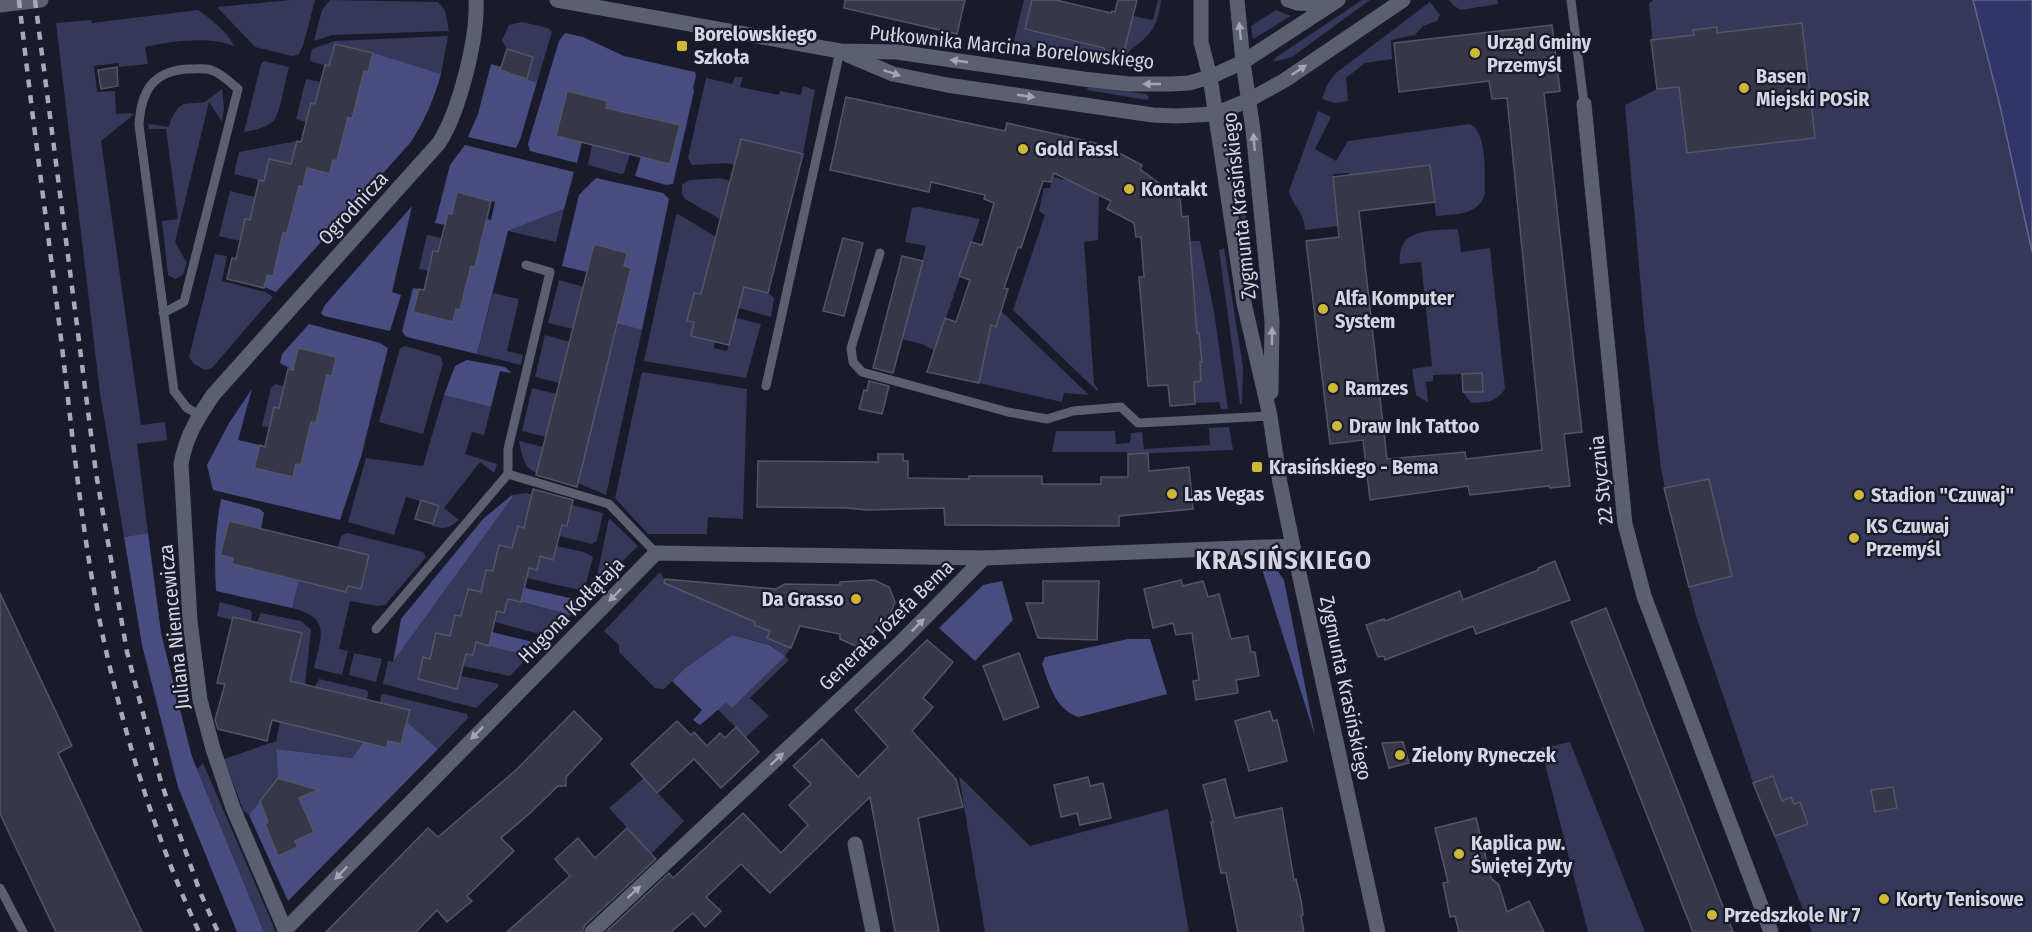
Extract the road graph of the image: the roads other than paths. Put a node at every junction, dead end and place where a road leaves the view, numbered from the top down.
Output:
1 (41, 0) edge
2 (476, 0) edge
3 (557, 0) edge
4 (1202, 0) edge
5 (1237, 0) edge
6 (1288, 0) edge
7 (1403, 0) edge
8 (1571, 0) edge
9 (1334, 3) edge
10 (0, 5) edge
11 (840, 51) junction
12 (1243, 62) junction
13 (1210, 77) junction
14 (1249, 100) junction
15 (1584, 104) joint
16 (1215, 114) junction
17 (880, 253) dead end
18 (526, 266) dead end
19 (163, 313) junction
20 (766, 386) dead end
21 (200, 415) junction
22 (1270, 416) junction
23 (508, 474) junction
24 (1293, 546) junction
25 (656, 553) junction
26 (984, 558) junction
27 (375, 629) dead end
28 (855, 844) dead end
29 (0, 888) edge
30 (286, 931) edge
31 (23, 932) edge
32 (591, 932) edge
33 (873, 932) edge
34 (1378, 932) edge
35 (1772, 932) edge

1 - 10 street
2 - 21 street, Ogrodnicza
3 - 11 street, Pułkownika Marcina Borelowskiego
4 - 13 street, Zygmunta Krasińskiego
12 -> 5 street, Zygmunta Krasińskiego
6 - 9 street
14 -> 7 street, Pułkownika Marcina Borelowskiego
8 - 15 lane, 22 Stycznia
9 - 12 street, Pułkownika Marcina Borelowskiego
13 -> 11 street, Pułkownika Marcina Borelowskiego
11 -> 16 street, Pułkownika Marcina Borelowskiego
11 - 20 lane
12 - 13 street, Pułkownika Marcina Borelowskiego
12 - 14 street, Zygmunta Krasińskiego
13 - 16 street, Zygmunta Krasińskiego
14 - 16 street, Pułkownika Marcina Borelowskiego
22 -> 14 street, Zygmunta Krasińskiego
15 - 35 street, 22 Stycznia
16 - 22 street, Zygmunta Krasińskiego
17 - 22 lane
18 - 23 lane
19 - 19 lane
19 - 21 lane
21 - 30 street, Juliana Niemcewicza
22 - 24 street, Zygmunta Krasińskiego
23 - 25 lane
23 - 27 lane
24 - 26 street
24 - 34 street, Zygmunta Krasińskiego
25 - 26 street
25 -> 30 street, Hugona Kołłątaja
32 -> 26 street, Generała Józefa Bema
28 - 33 street
29 - 31 lane

